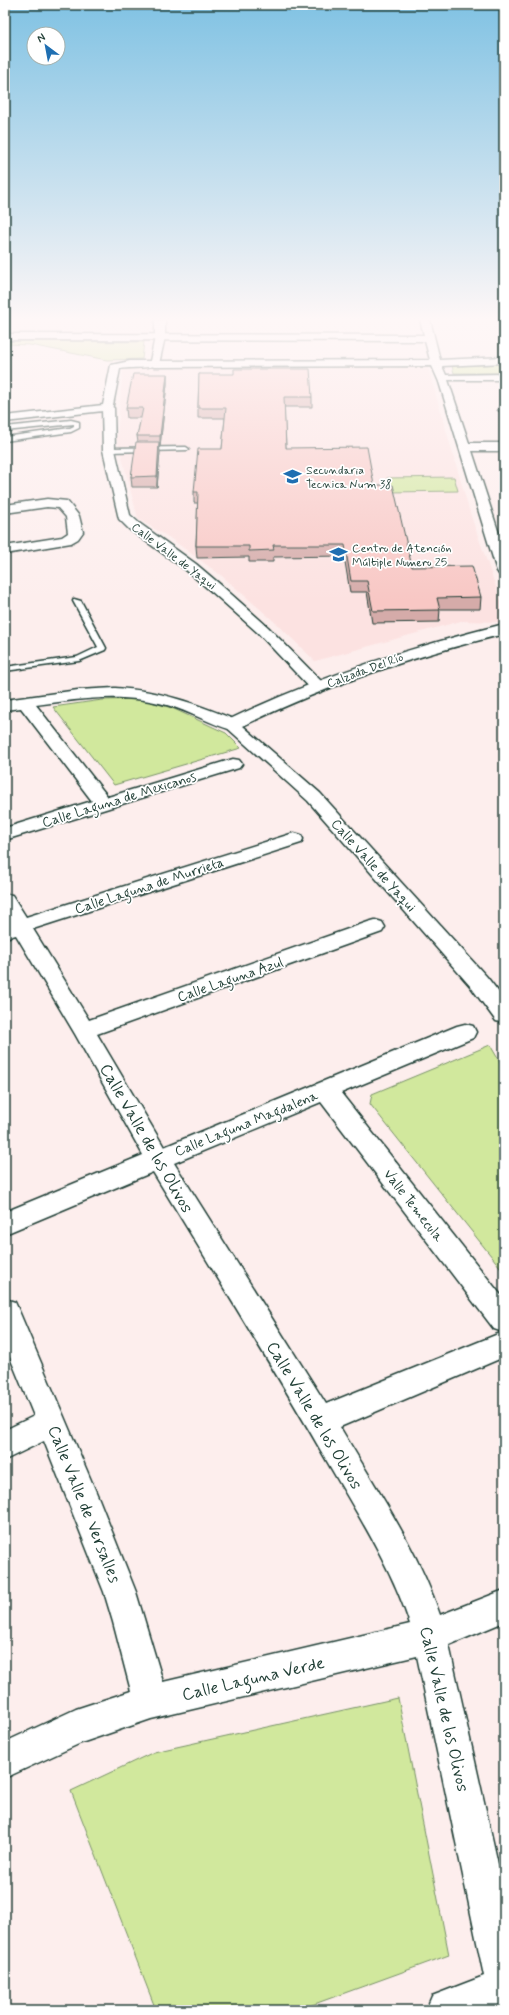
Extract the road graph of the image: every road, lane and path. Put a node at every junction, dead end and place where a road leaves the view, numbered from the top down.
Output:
1 (52, 414) edge
2 (108, 414) edge
3 (454, 414) edge
4 (5, 419) edge
5 (5, 429) edge
6 (5, 439) edge
7 (464, 447) junction
8 (504, 447) edge
9 (186, 449) dead end
10 (109, 450) junction
11 (5, 510) edge
12 (499, 543) edge
13 (5, 550) edge
14 (504, 571) edge
15 (77, 601) dead end
16 (504, 629) edge
17 (5, 669) edge
18 (318, 687) junction
19 (25, 702) junction
20 (5, 705) edge
21 (232, 725) junction
22 (233, 764) dead end
23 (103, 803) junction
24 (5, 834) edge
25 (294, 839) dead end
26 (5, 900) edge
27 (374, 927) dead end
28 (13, 929) edge
29 (504, 1015) edge
30 (84, 1030) junction
31 (465, 1032) dead end
32 (325, 1090) junction
33 (158, 1159) junction
34 (5, 1223) edge
35 (5, 1311) edge
36 (504, 1320) edge
37 (504, 1344) edge
38 (320, 1421) junction
39 (52, 1422) junction
40 (5, 1446) edge
41 (504, 1606) edge
42 (430, 1636) junction
43 (150, 1702) junction
44 (5, 1760) edge
45 (504, 1980) edge
46 (504, 1989) edge
47 (446, 2010) edge

1 - 4 street
2 - 10 street, Calle Valle de Yaqui
3 - 7 street
5 - 6 lane
7 - 8 street
7 - 12 street
9 - 10 lane
10 - 18 street, Calle Valle de Yaqui
11 - 13 street
12 - 14 street
15 - 17 lane
16 - 18 street, Calzada Del Río
18 - 21 street, Calzada Del Río
19 - 20 street, Calle Valle de Yaqui
19 - 21 street, Calle Valle de Yaqui
19 - 23 street
21 - 29 street, Calle Valle de Yaqui
22 - 23 street, Calle Laguna de Mexicanos
23 - 24 street, Calle Laguna de Mexicanos
25 - 28 street, Calle Laguna de Murrieta
26 - 28 street, Calle Valle de los Olivos
27 - 30 street, Calle Laguna Azul
28 - 30 street, Calle Valle de los Olivos
30 - 33 street, Calle Valle de los Olivos
31 - 32 street, Calle Laguna Magdalena
32 - 33 street, Calle Laguna Magdalena
32 - 36 street, Valle Temecula
33 - 34 street, Calle Laguna Magdalena
33 - 38 street, Calle Valle de los Olivos
35 - 39 street, Calle Valle de Versalles
37 - 38 street
38 - 42 street, Calle Valle de los Olivos
39 - 40 street
39 - 43 street, Calle Valle de Versalles
41 - 42 street, Calle Laguna Verde
42 - 43 street, Calle Laguna Verde
42 - 45 street, Calle Valle de los Olivos
43 - 44 street, Calle Laguna Verde
46 - 47 street

